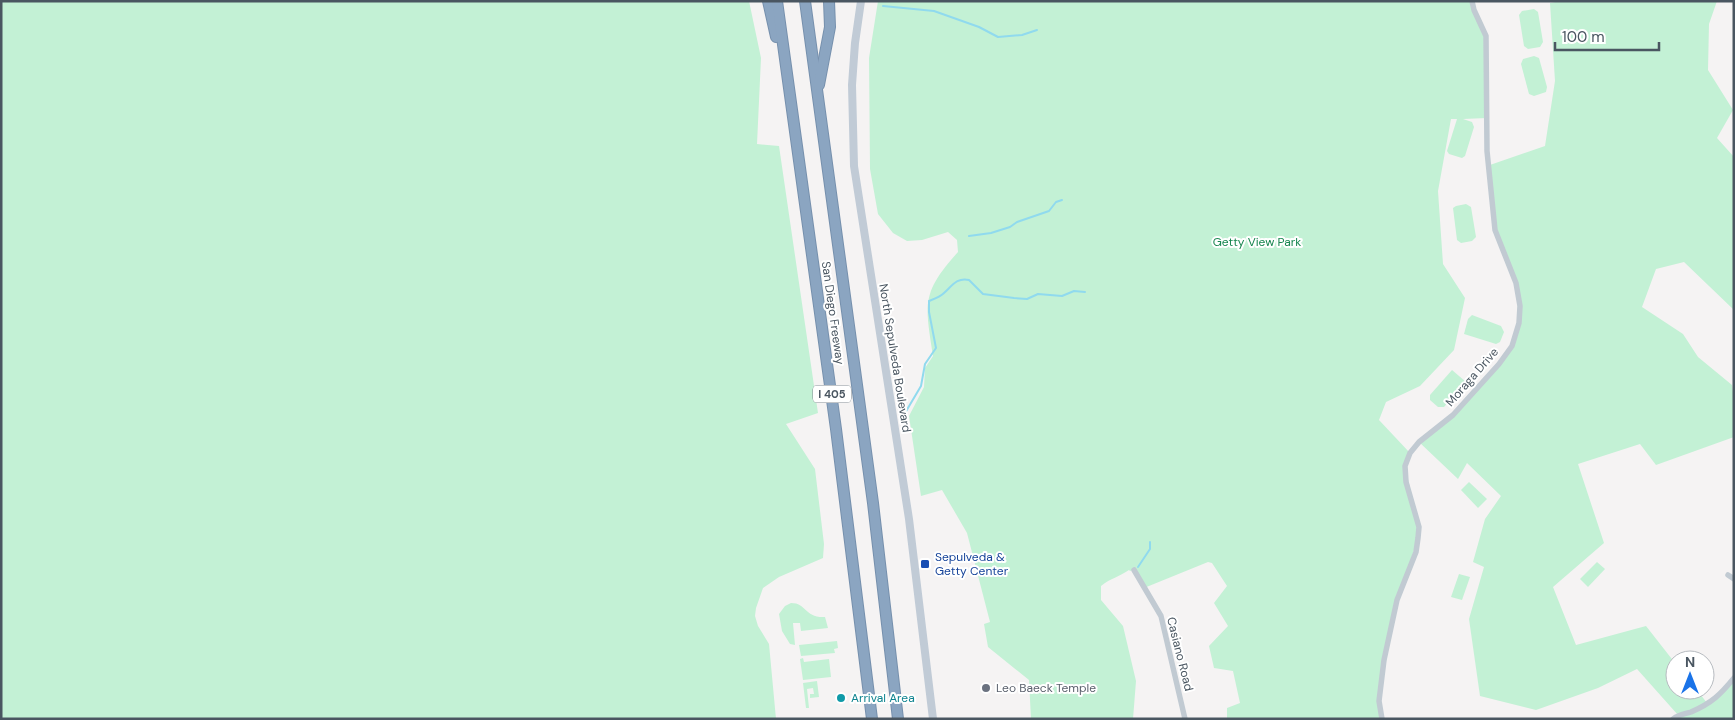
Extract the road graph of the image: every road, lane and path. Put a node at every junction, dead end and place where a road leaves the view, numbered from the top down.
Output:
1 (768, 1) edge
2 (777, 1) edge
3 (805, 1) edge
4 (829, 1) edge
5 (861, 1) edge
6 (1472, 1) edge
7 (817, 96) junction
8 (791, 106) junction
9 (1134, 570) dead end
10 (1728, 574) dead end
11 (1734, 579) edge
12 (1734, 678) edge
13 (872, 719) edge
14 (898, 719) edge
15 (933, 719) edge
16 (1185, 719) edge
17 (1382, 719) edge
18 (1673, 719) edge

1 - 8 highway
2 - 8 highway, San Diego Freeway / I 405
3 - 7 highway, San Diego Freeway / I 405
4 - 7 highway
5 - 15 main road, North Sepulveda Boulevard
6 - 17 street, Moraga Drive
7 - 14 highway, San Diego Freeway / I 405
8 - 13 highway, San Diego Freeway / I 405
9 - 16 street, Casiano Road
10 - 11 street
12 - 18 street

